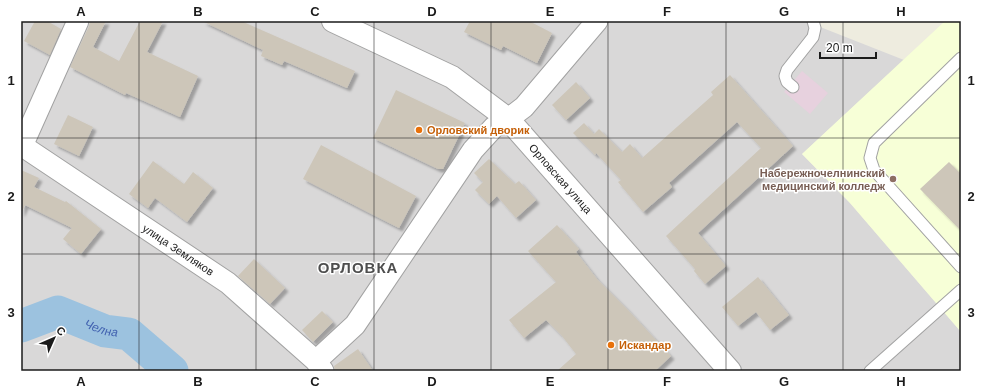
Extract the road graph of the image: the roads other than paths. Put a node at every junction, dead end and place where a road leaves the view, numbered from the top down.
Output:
1 (78, 21) edge
2 (333, 21) edge
3 (597, 21) edge
4 (813, 21) edge
5 (961, 58) edge
6 (793, 87) dead end
7 (508, 120) junction
8 (21, 146) edge
9 (961, 267) edge
10 (961, 290) edge
11 (319, 366) edge
12 (730, 371) edge
13 (870, 371) edge

1 - 8 street
2 - 7 street, Орловская улица
3 - 7 street
4 - 6 lane
5 - 9 lane
7 - 11 street
7 - 12 street, Орловская улица
8 - 11 street, улица Земляков
10 - 13 lane

